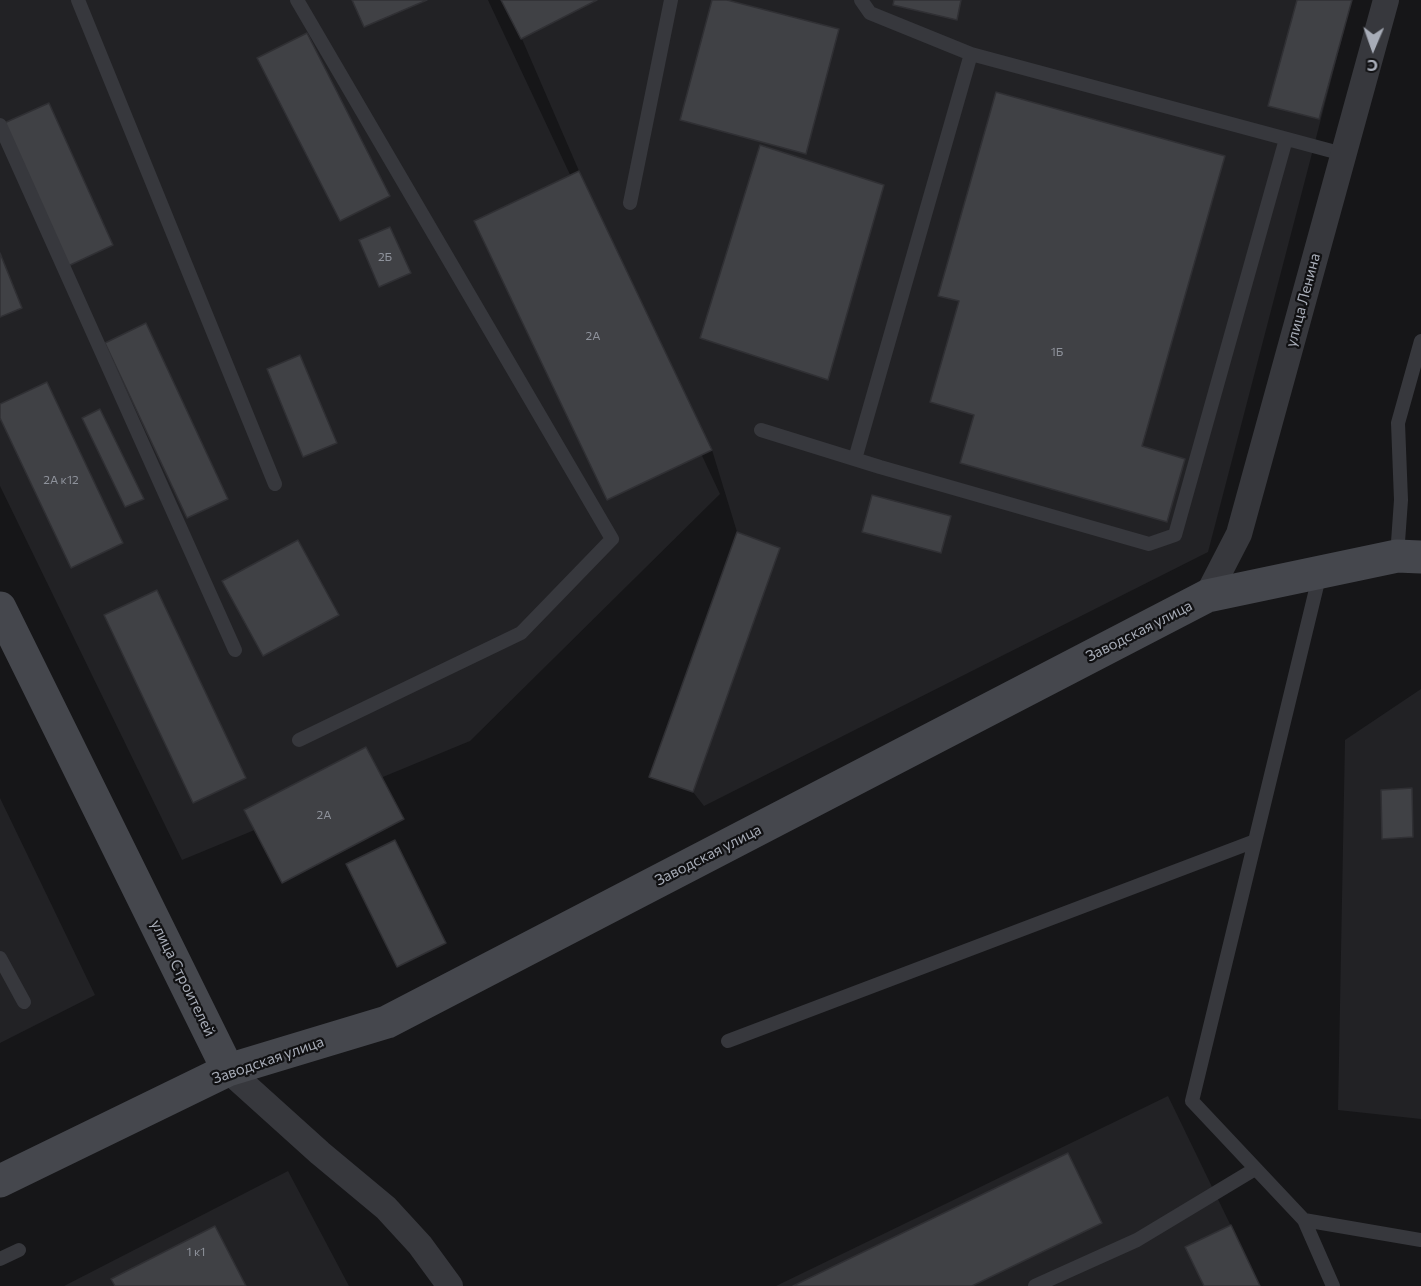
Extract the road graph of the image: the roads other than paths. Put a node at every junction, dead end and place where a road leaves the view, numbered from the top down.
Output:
1 (78, 0) edge
2 (297, 0) edge
3 (671, 0) edge
4 (861, 0) edge
5 (1386, 0) edge
6 (970, 54) junction
7 (0, 125) edge
8 (1286, 139) junction
9 (1343, 154) junction
10 (630, 203) dead end
11 (1421, 341) edge
12 (761, 430) dead end
13 (855, 459) junction
14 (275, 484) dead end
15 (1409, 557) edge
16 (1320, 572) junction
17 (1207, 596) junction
18 (0, 608) edge
19 (235, 650) dead end
20 (298, 740) dead end
21 (1255, 841) junction
22 (0, 958) edge
23 (24, 1002) dead end
24 (728, 1041) dead end
25 (228, 1070) junction
26 (1255, 1169) junction
27 (0, 1181) edge
28 (1304, 1220) junction
29 (1421, 1240) edge
30 (19, 1250) dead end
31 (0, 1259) edge
32 (450, 1286) edge
33 (1035, 1286) edge
34 (1333, 1286) edge

1 - 14 lane
2 - 20 lane
3 - 10 lane
4 - 6 lane
5 - 9 street, улица Ленина
6 - 8 lane
6 - 13 lane
7 - 19 lane
8 - 9 lane
8 - 13 lane
9 - 17 street, улица Ленина
11 - 15 lane
12 - 13 lane
15 - 16 street, Заводская улица
16 - 17 street, Заводская улица
16 - 21 lane
17 - 25 street, Заводская улица
18 - 25 street, улица Строителей
21 - 24 lane
21 - 26 lane
22 - 23 lane
25 - 27 street, Заводская улица
25 - 32 street, улица Строителей
26 - 28 lane
26 - 33 lane
28 - 29 lane
28 - 34 lane
30 - 31 lane

